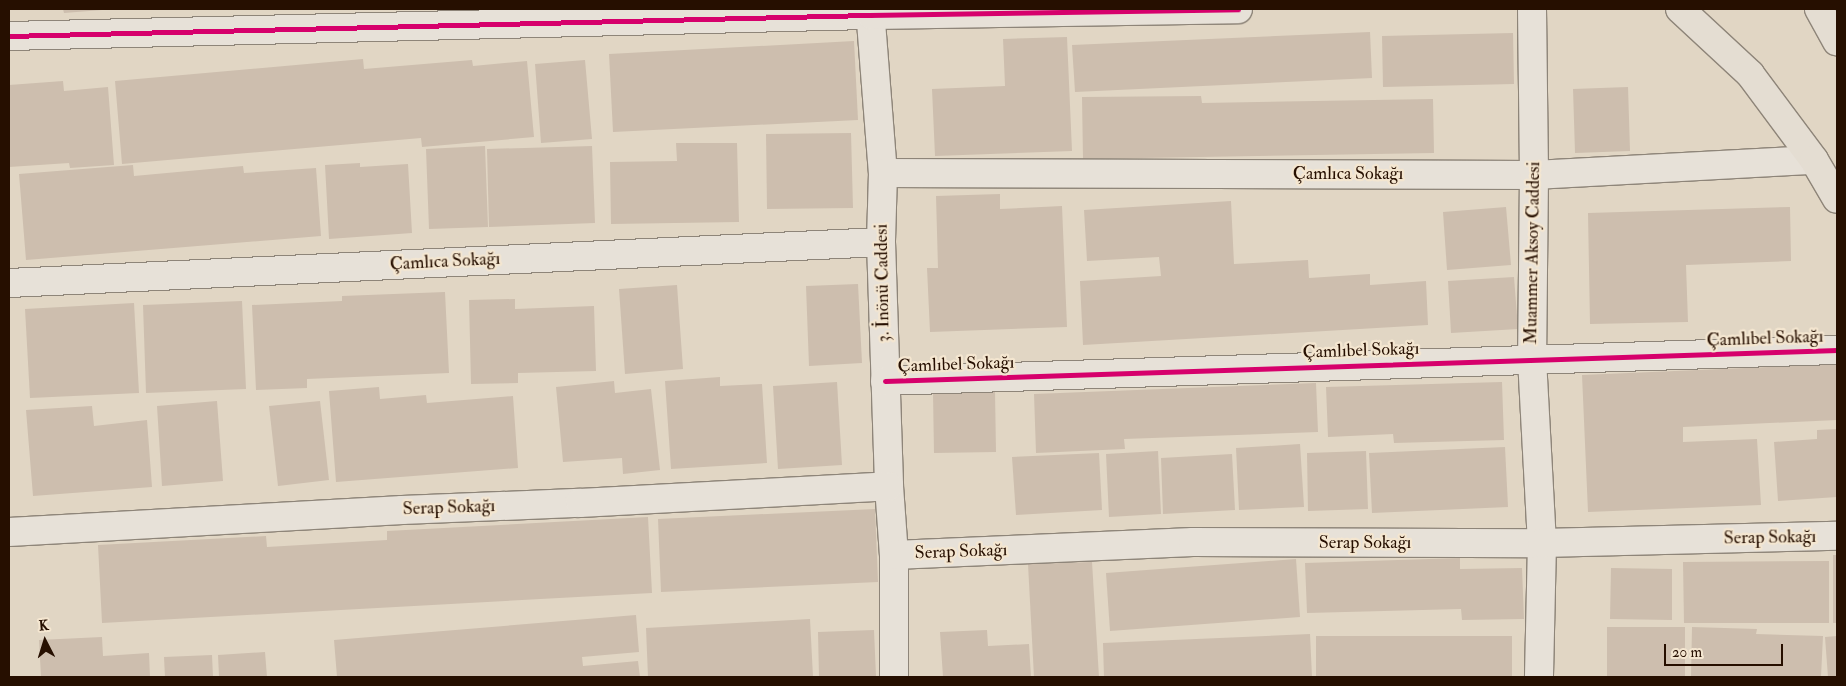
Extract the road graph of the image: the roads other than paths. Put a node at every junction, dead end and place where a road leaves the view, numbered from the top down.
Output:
1 (1238, 9) edge
2 (1532, 9) edge
3 (1680, 9) edge
4 (1819, 9) edge
5 (870, 12) edge
6 (9, 36) edge
7 (1837, 41) edge
8 (1814, 160) junction
9 (883, 173) junction
10 (1534, 175) junction
11 (1837, 199) edge
12 (881, 242) junction
13 (9, 282) edge
14 (1837, 350) edge
15 (1532, 359) junction
16 (885, 381) junction
17 (888, 486) junction
18 (9, 532) edge
19 (1837, 536) edge
20 (1542, 543) junction
21 (894, 555) junction
22 (894, 677) edge
23 (1539, 677) edge

1 - 5 street
2 - 10 street, Muammer Aksoy Caddesi
3 - 8 main road
4 - 7 main road
5 - 6 street
5 - 9 street, 3. İnönü Caddesi
8 - 10 street, Çamlıca Sokağı
8 - 11 main road
9 - 10 street, Çamlıca Sokağı
9 - 12 street, 3. İnönü Caddesi
10 - 15 street, Muammer Aksoy Caddesi
12 - 13 street, Çamlıca Sokağı
12 - 16 street, 3. İnönü Caddesi
14 - 15 street, Çamlıbel Sokağı
15 - 16 street, Çamlıbel Sokağı
15 - 20 street, Muammer Aksoy Caddesi
16 - 17 street, 3. İnönü Caddesi
17 - 18 street, Serap Sokağı
17 - 21 street, 3. İnönü Caddesi
19 - 20 street, Serap Sokağı
20 - 21 street, Serap Sokağı
20 - 23 street, Muammer Aksoy Caddesi
21 - 22 street, 3. İnönü Caddesi

